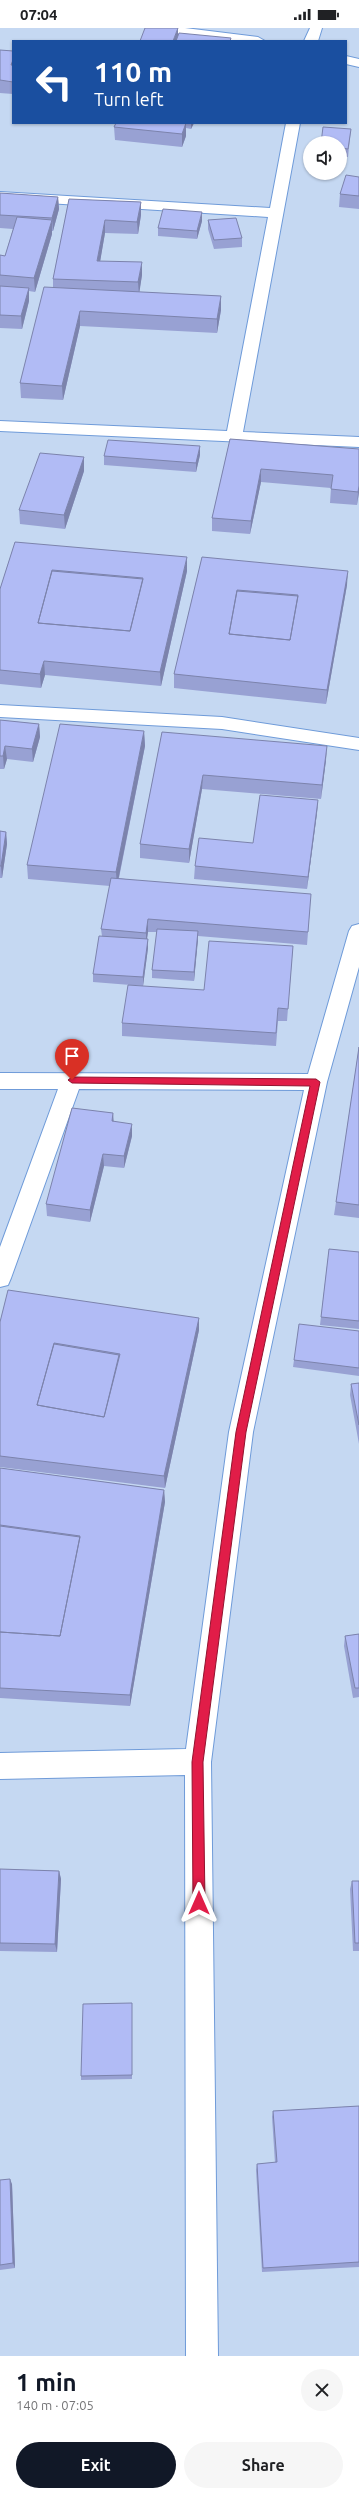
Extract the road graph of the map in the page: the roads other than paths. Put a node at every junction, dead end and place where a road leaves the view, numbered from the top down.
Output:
1 (154, 28) edge
2 (316, 28) edge
3 (250, 40) edge
4 (311, 40) edge
5 (347, 60) edge
6 (359, 63) edge
7 (293, 124) edge
8 (0, 196) edge
9 (276, 213) junction
10 (0, 426) edge
11 (234, 436) junction
12 (359, 442) edge
13 (0, 711) edge
14 (359, 744) edge
15 (359, 931) edge
16 (72, 1080) junction
17 (0, 1081) edge
18 (316, 1082) junction
19 (0, 1278) edge
20 (198, 1762) junction
21 (0, 1766) edge
22 (202, 2356) edge

1 - 3 street
2 - 4 street
5 - 6 street
7 - 9 street
8 - 9 street
9 - 11 street
10 - 11 street
11 - 12 street
13 - 14 street
15 - 18 street
16 - 17 street
16 - 18 street
16 - 19 street
18 - 20 street
20 - 21 street
20 - 22 street

